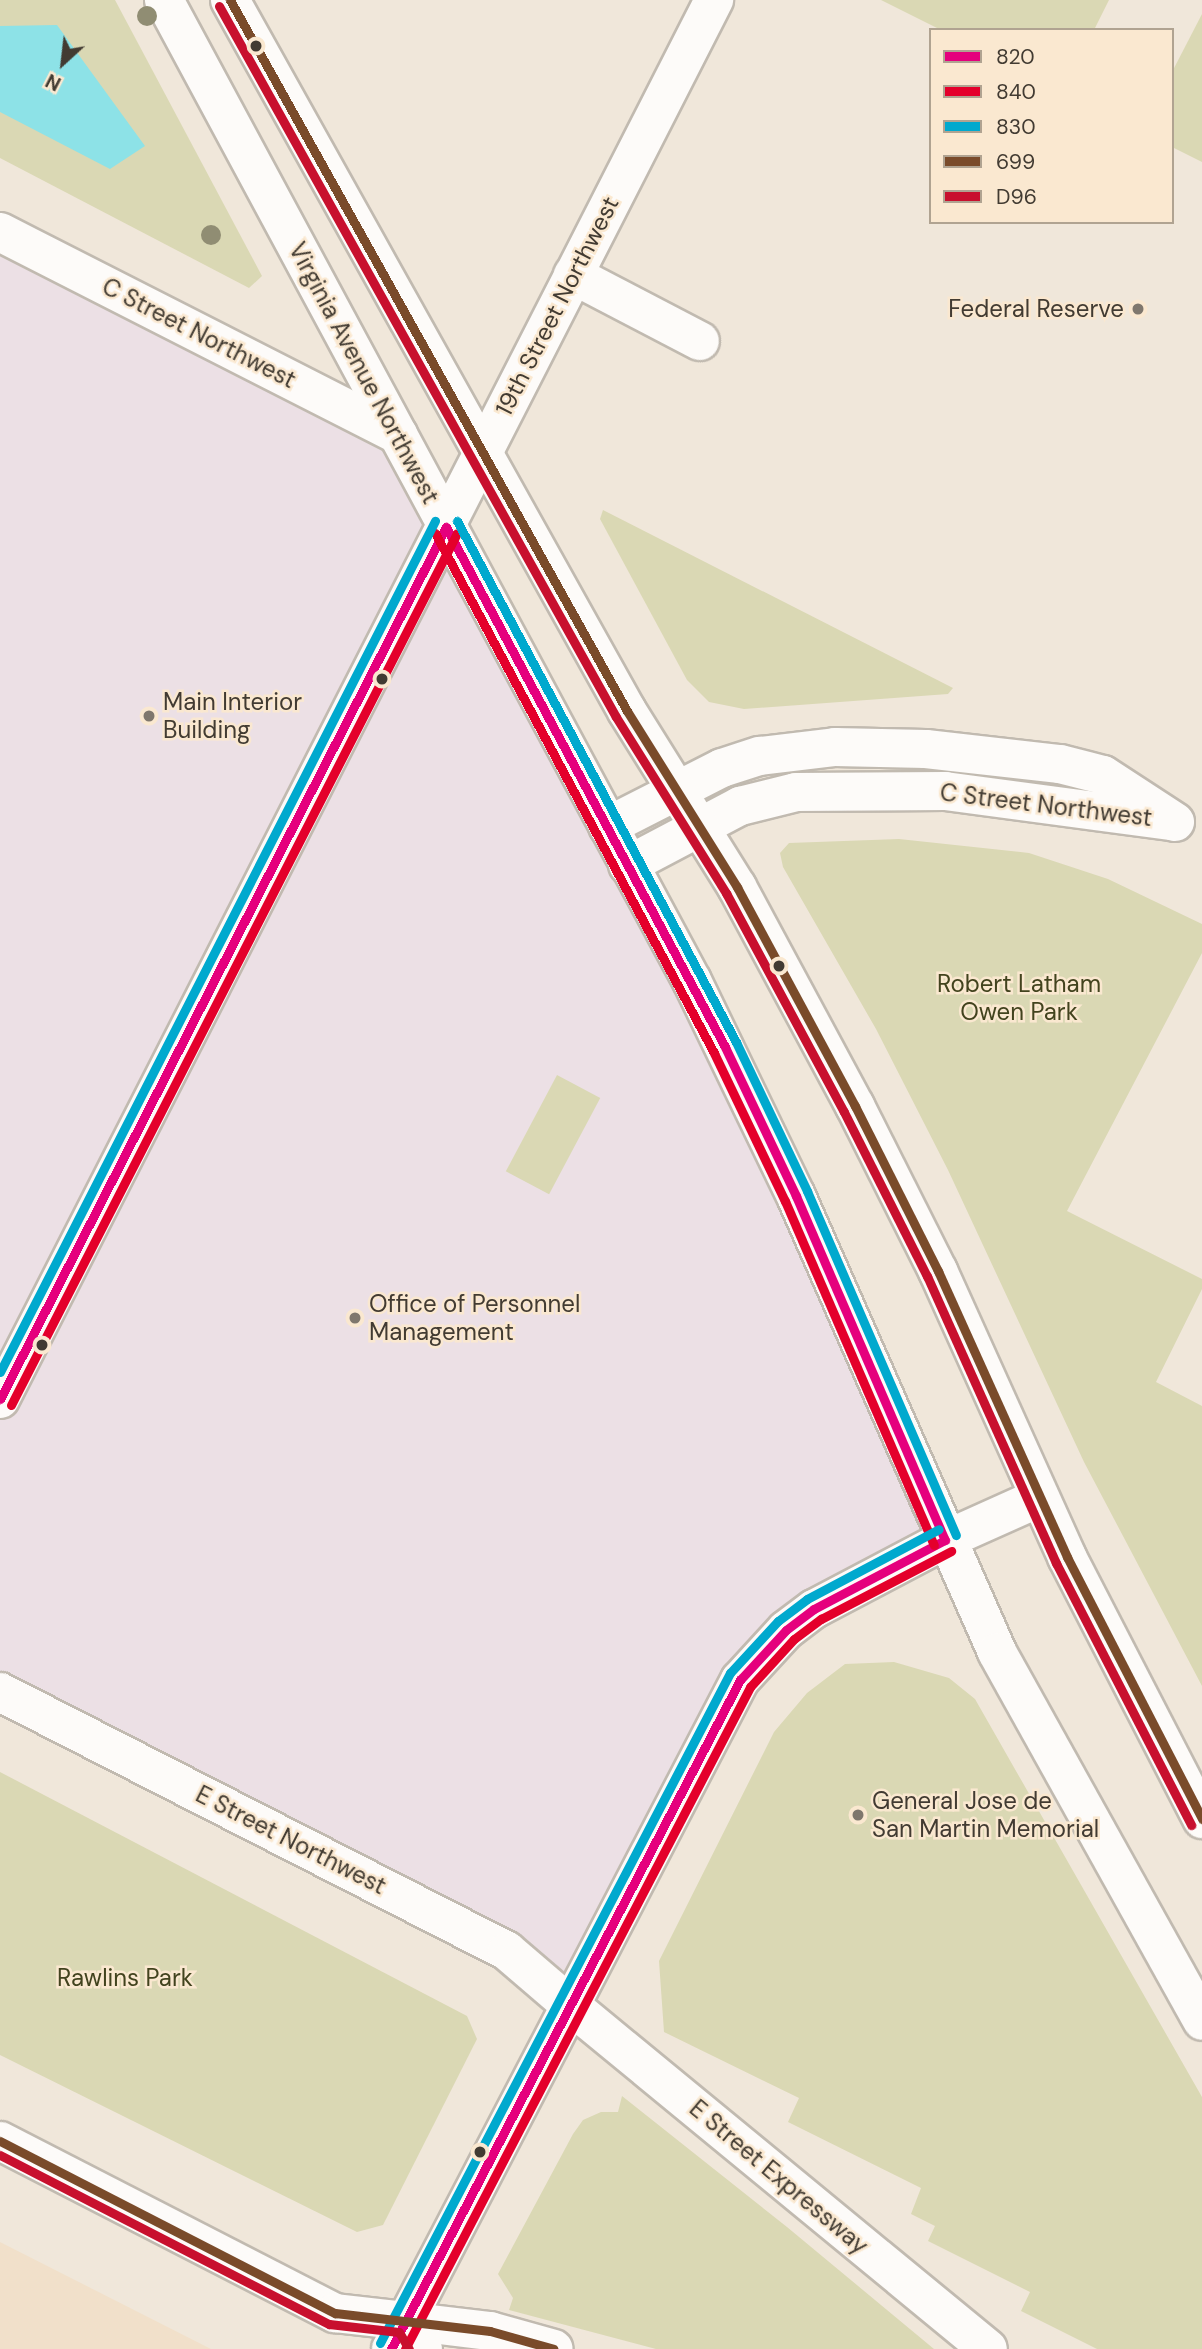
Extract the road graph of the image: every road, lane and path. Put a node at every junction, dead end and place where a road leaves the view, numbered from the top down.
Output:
1 (164, 0) edge
2 (230, 0) edge
3 (714, 0) edge
4 (0, 232) edge
5 (573, 275) junction
6 (700, 341) dead end
7 (398, 435) junction
8 (483, 453) junction
9 (446, 527) junction
10 (676, 790) junction
11 (608, 826) junction
12 (699, 826) junction
13 (628, 865) junction
14 (0, 1399) edge
15 (1039, 1499) junction
16 (945, 1540) junction
17 (0, 1692) edge
18 (1202, 1819) edge
19 (570, 2004) junction
20 (1202, 2021) edge
21 (0, 2141) edge
22 (407, 2340) edge
23 (554, 2349) edge
24 (988, 2349) edge

1 - 7 main road, Virginia Avenue Northwest
2 - 8 main road
3 - 5 main road, 19th Street Northwest
4 - 7 main road, C Street Northwest
5 - 6 main road
5 - 8 main road, 19th Street Northwest
7 - 9 main road, Virginia Avenue Northwest
8 - 9 main road, 19th Street Northwest
8 - 10 main road
9 - 11 main road, Virginia Avenue Northwest
9 - 14 main road, 19th Street Northwest
10 - 11 main road, C Street Northwest
10 - 12 main road
10 - 12 main road, C Street Northwest
11 - 13 main road, Virginia Avenue Northwest
12 - 13 main road, C Street Northwest
12 - 15 main road
13 - 16 main road, Virginia Avenue Northwest
15 - 16 main road
15 - 18 main road
16 - 19 main road
16 - 20 main road, Virginia Avenue Northwest
17 - 19 main road, E Street Northwest
19 - 22 main road
19 - 24 main road, E Street Expressway
21 - 22 main road
22 - 23 main road

